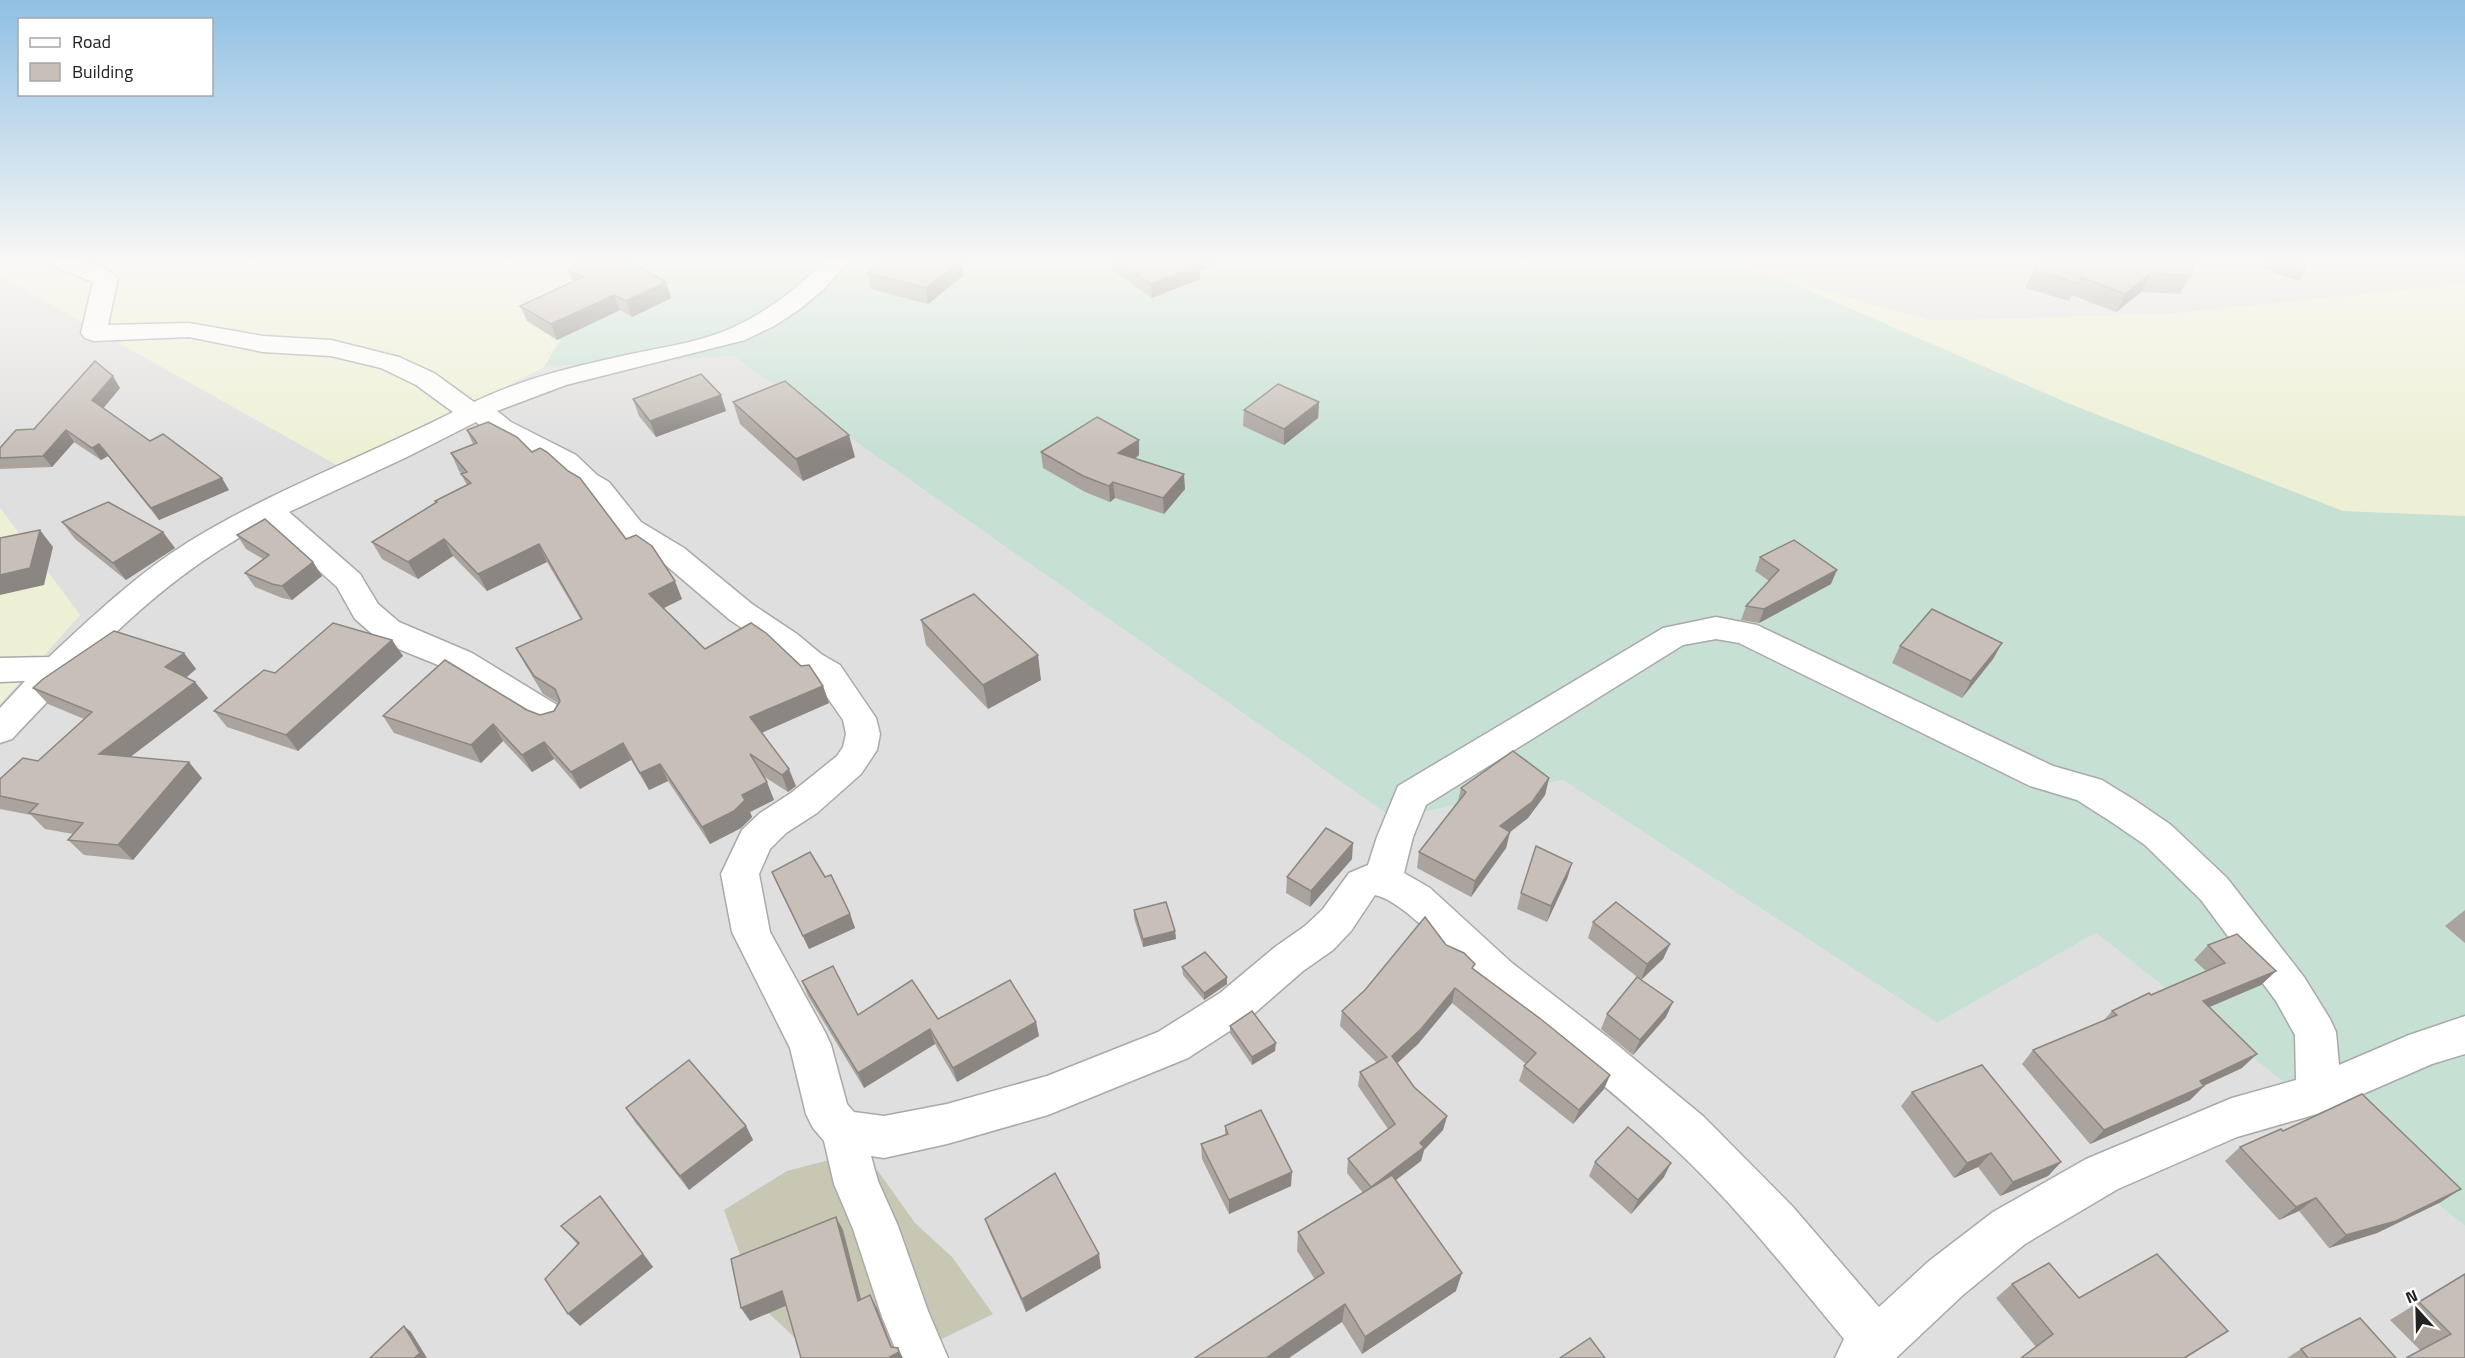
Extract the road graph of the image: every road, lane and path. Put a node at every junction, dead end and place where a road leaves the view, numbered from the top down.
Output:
1 (96, 324) edge
2 (758, 324) edge
3 (473, 412) junction
4 (270, 511) junction
5 (58, 669) junction
6 (0, 670) edge
7 (550, 717) edge
8 (0, 730) edge
9 (1383, 880) junction
10 (2465, 1035) edge
11 (2317, 1094) junction
12 (843, 1131) junction
13 (1868, 1350) edge
14 (924, 1358) edge

1 - 3 street
2 - 3 street
3 - 4 street
3 - 12 street
4 - 5 street
4 - 7 street
5 - 6 street
5 - 8 street
9 - 11 street
9 - 12 street
9 - 13 street
10 - 11 street
11 - 13 street
12 - 14 street

